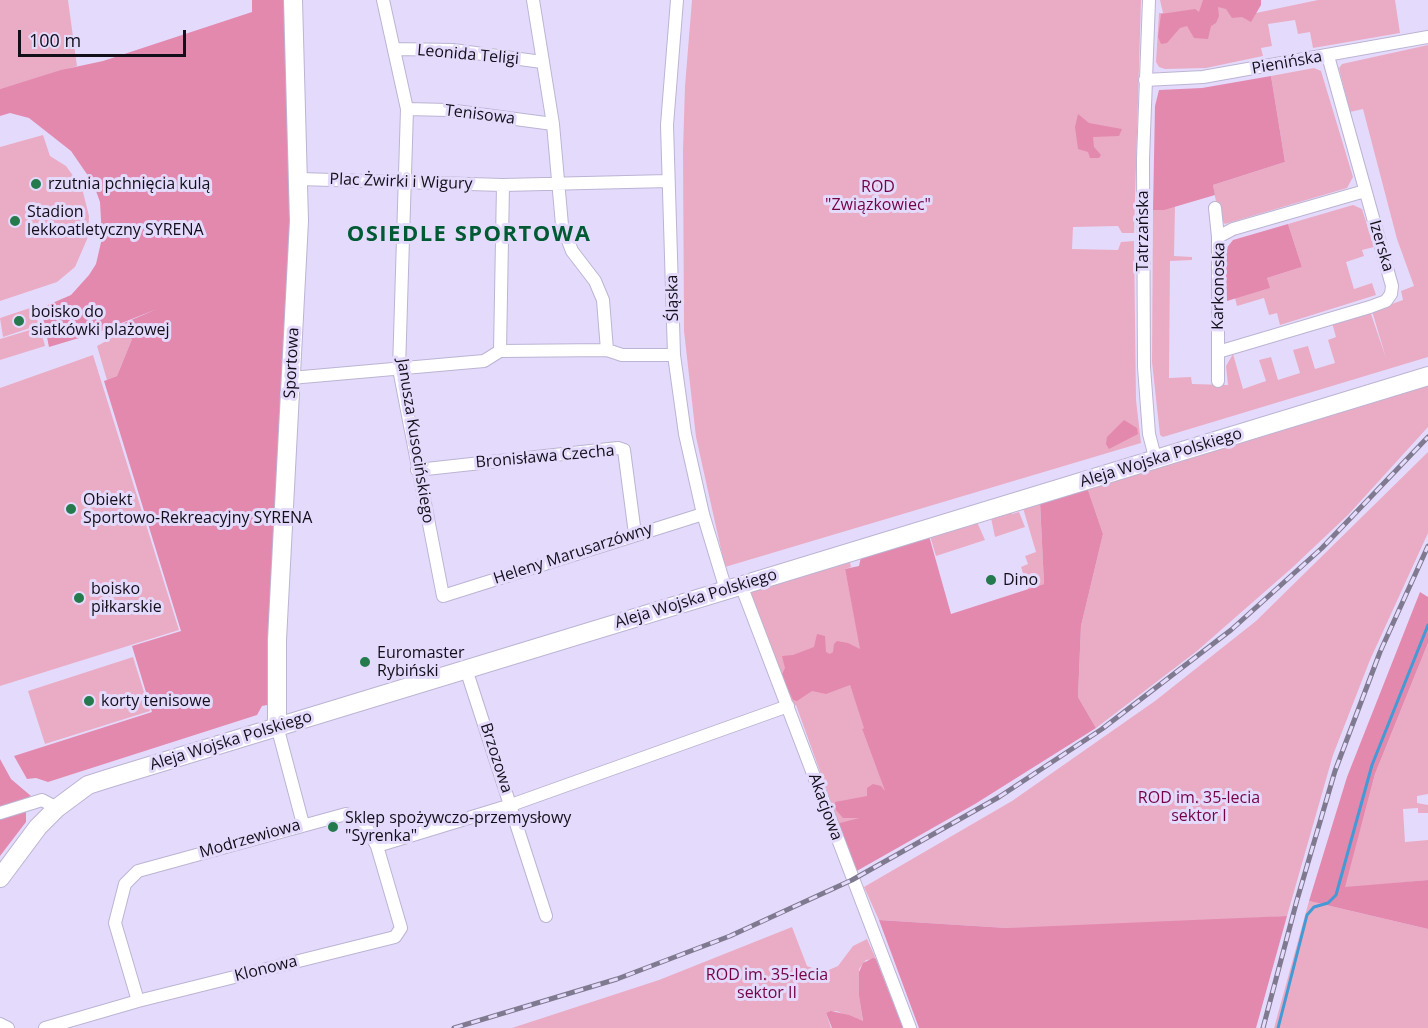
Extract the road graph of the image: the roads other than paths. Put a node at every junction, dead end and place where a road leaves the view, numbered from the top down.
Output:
1 (293, 0) edge
2 (383, 0) edge
3 (532, 0) edge
4 (677, 0) edge
5 (1149, 0) edge
6 (1428, 37) edge
7 (394, 49) junction
8 (1329, 56) junction
9 (542, 62) junction
10 (1145, 80) junction
11 (407, 109) junction
12 (553, 124) junction
13 (299, 179) junction
14 (668, 181) junction
15 (404, 182) junction
16 (558, 184) junction
17 (503, 185) junction
18 (1365, 191) junction
19 (1215, 208) dead end
20 (1218, 237) junction
21 (607, 350) junction
22 (500, 351) junction
23 (1218, 352) junction
24 (674, 355) junction
25 (399, 369) junction
26 (1428, 376) edge
27 (291, 378) junction
28 (1218, 381) dead end
29 (1156, 461) junction
30 (417, 470) junction
31 (703, 514) junction
32 (635, 534) junction
33 (734, 587) junction
34 (443, 596) joint
35 (466, 669) junction
36 (788, 706) junction
37 (277, 726) junction
38 (511, 805) junction
39 (57, 808) junction
40 (0, 813) edge
41 (303, 824) junction
42 (377, 846) junction
43 (0, 878) edge
44 (546, 916) dead end
45 (138, 1001) junction
46 (0, 1024) edge
47 (8, 1028) edge
48 (45, 1028) edge
49 (910, 1028) edge

1 - 13 street, Sportowa
2 - 7 street, Janusza Kusocińskiego
3 - 9 street
4 - 14 street, Śląska
5 - 10 street, Tatrzańska
6 - 8 street, Pienińska
7 - 9 street, Leonida Teligi
7 - 11 street, Janusza Kusocińskiego
8 - 10 street, Pienińska
8 - 18 street, Izerska
9 - 12 street
10 - 29 street, Tatrzańska
11 - 12 street, Tenisowa
11 - 15 street, Janusza Kusocińskiego
12 - 16 street
13 - 15 street, Plac Żwirki i Wigury
13 - 27 street, Sportowa
14 - 16 street, Plac Żwirki i Wigury
14 - 24 street, Śląska
15 - 17 street, Plac Żwirki i Wigury
15 - 25 street, Janusza Kusocińskiego
16 - 17 street, Plac Żwirki i Wigury
16 - 21 street
17 - 22 street
18 - 20 street, Karkonoska
18 - 23 street, Izerska
19 - 20 street
20 - 23 street, Karkonoska
21 - 22 street
21 - 24 street
22 - 25 street
23 - 28 street, Karkonoska
24 - 31 street, Śląska
25 - 27 street
25 - 30 street, Janusza Kusocińskiego
26 - 29 street, Aleja Wojska Polskiego
27 - 37 street, Sportowa
29 - 33 street, Aleja Wojska Polskiego
30 - 32 street, Bronisława Czecha
30 - 34 street, Janusza Kusocińskiego
31 - 32 street, Heleny Marusarzówny
31 - 33 street, Śląska
32 - 34 street, Heleny Marusarzówny
33 - 35 street, Aleja Wojska Polskiego
33 - 36 street, Akacjowa
35 - 37 street, Aleja Wojska Polskiego
35 - 38 street, Brzozowa
36 - 38 street
36 - 49 street, Akacjowa
37 - 39 street, Aleja Wojska Polskiego
37 - 41 street
38 - 42 street
38 - 44 street, Brzozowa
39 - 40 street
39 - 43 street, Aleja Wojska Polskiego
41 - 42 street, Modrzewiowa
41 - 45 street, Modrzewiowa
42 - 45 street, Klonowa
45 - 48 street, Klonowa
46 - 47 street

